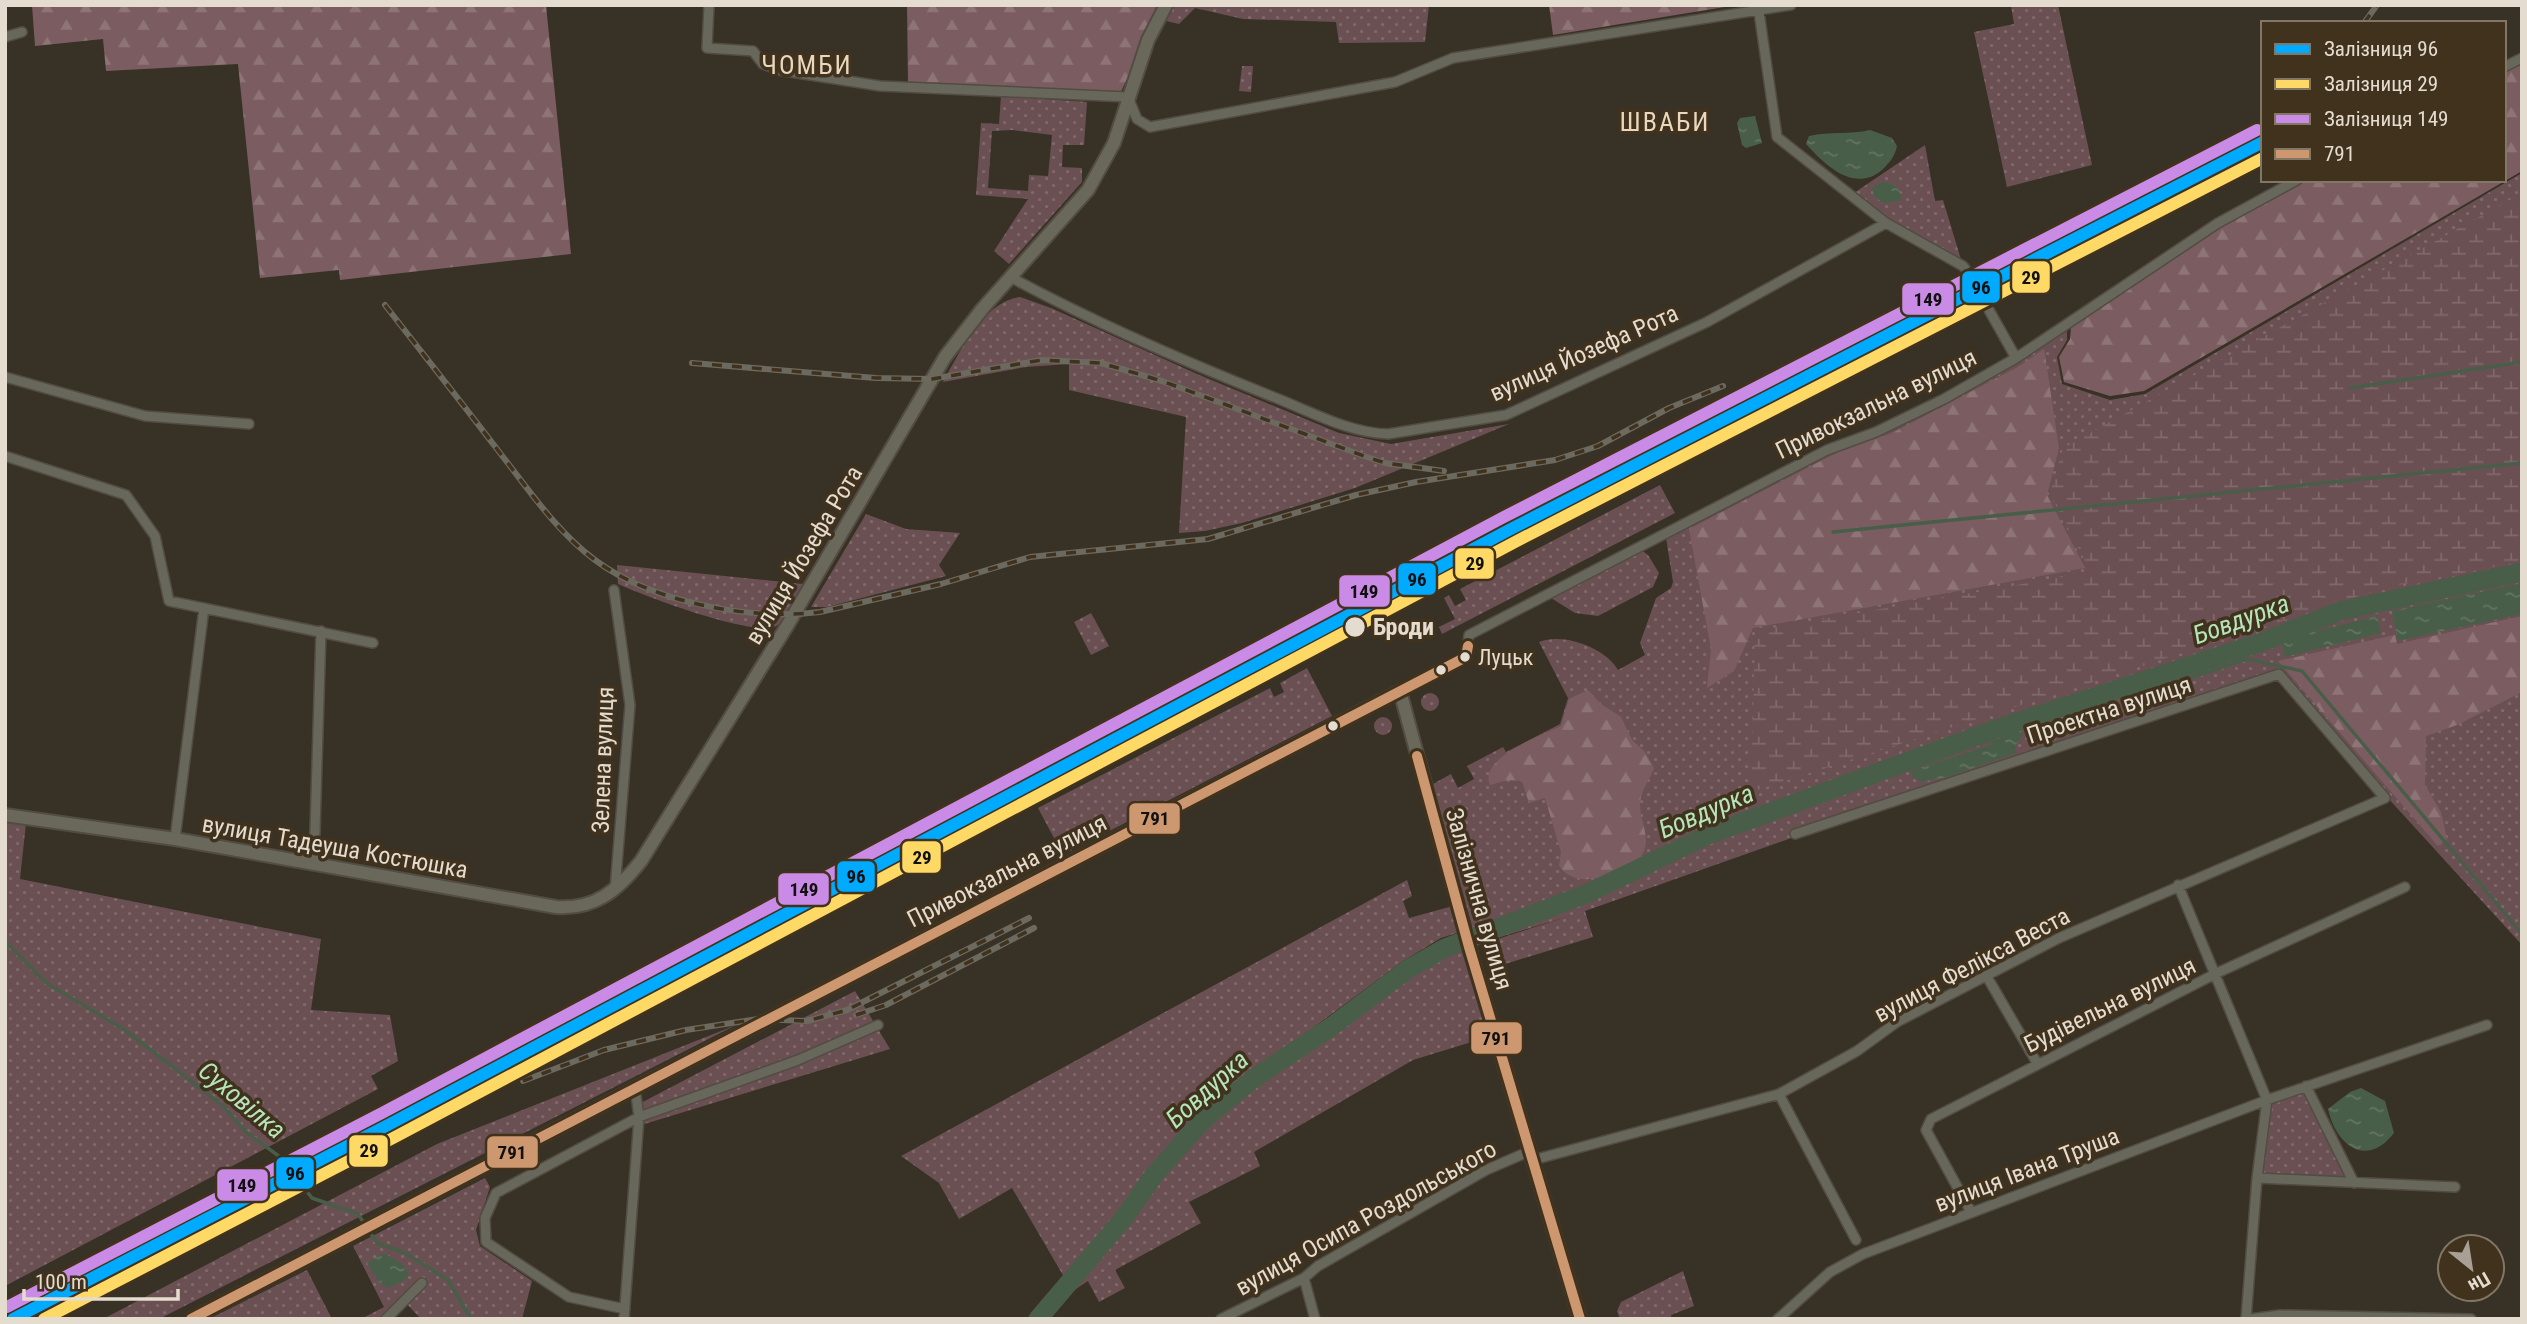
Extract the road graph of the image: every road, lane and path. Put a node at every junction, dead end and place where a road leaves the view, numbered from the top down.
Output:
1 (709, 5) edge
2 (1166, 5) edge
3 (1791, 5) edge
4 (1759, 12) junction
5 (22, 32) dead end
6 (5, 37) edge
7 (2522, 58) edge
8 (2506, 67) edge
9 (1128, 97) junction
10 (2293, 182) edge
11 (1886, 223) junction
12 (1972, 277) tunnel mouth
13 (1012, 278) junction
14 (1989, 310) tunnel mouth
15 (2016, 358) junction
16 (5, 377) edge
17 (249, 424) dead end
18 (5, 456) edge
19 (614, 590) dead end
20 (204, 608) junction
21 (321, 631) junction
22 (373, 643) dead end
23 (1400, 691) junction
24 (2385, 798) joint
25 (5, 815) edge
26 (1795, 834) dead end
27 (175, 839) junction
28 (641, 861) joint
29 (314, 863) junction
30 (2178, 885) junction
31 (2405, 887) dead end
32 (615, 890) junction
33 (2217, 973) junction
34 (1986, 975) junction
35 (878, 1025) dead end
36 (2487, 1025) dead end
37 (2037, 1063) junction
38 (2306, 1086) junction
39 (635, 1088) junction
40 (1779, 1094) junction
41 (2267, 1100) junction
42 (639, 1117) junction
43 (1531, 1156) junction
44 (2257, 1178) junction
45 (2354, 1183) junction
46 (2455, 1187) dead end
47 (1971, 1212) junction
48 (1856, 1240) dead end
49 (1304, 1278) junction
50 (422, 1283) dead end
51 (625, 1314) edge
52 (2280, 1317) edge
53 (191, 1319) edge
54 (386, 1319) edge
55 (1221, 1319) edge
56 (1315, 1319) edge
57 (1580, 1319) edge
58 (1778, 1319) edge
59 (2248, 1319) edge
60 (2471, 1319) edge

1 - 9 street
2 - 9 main road, вулиця Йозефа Рота
3 - 4 street
4 - 9 street
4 - 11 street
5 - 6 street
7 - 8 street
9 - 13 main road, вулиця Йозефа Рота
10 - 15 street, Привокзальна вулиця
11 - 12 street
11 - 13 street, вулиця Йозефа Рота
13 - 28 main road, вулиця Йозефа Рота
14 - 15 street
15 - 23 street, Привокзальна вулиця
16 - 17 street
18 - 20 street
19 - 32 street, Зелена вулиця
20 - 21 street
20 - 27 street
21 - 22 street
21 - 29 street
23 - 39 main road, Привокзальна вулиця
23 - 43 main road, Залізнична вулиця
24 - 26 street, Проектна вулиця
24 - 30 street, вулиця Фелікса Веста
25 - 27 main road, вулиця Тадеуша Костюшка
27 - 29 main road, вулиця Тадеуша Костюшка
28 - 32 main road, вулиця Тадеуша Костюшка
29 - 32 main road, вулиця Тадеуша Костюшка
30 - 33 street
30 - 34 street, вулиця Фелікса Веста
31 - 33 street, Будівельна вулиця
33 - 37 street, Будівельна вулиця
33 - 41 street
34 - 37 street
34 - 40 street, вулиця Фелікса Веста
35 - 42 street
36 - 38 street, вулиця Івана Труша
37 - 47 street, Будівельна вулиця
38 - 41 street, вулиця Івана Труша
38 - 45 street
39 - 42 street
39 - 53 main road, Привокзальна вулиця
40 - 43 street, вулиця Фелікса Веста
40 - 48 street
41 - 44 street
41 - 47 street, вулиця Івана Труша
42 - 51 street
42 - 51 street
43 - 49 street, вулиця Осипа Роздольського
43 - 57 main road, Залізнична вулиця
44 - 45 street
44 - 59 street
45 - 46 street
47 - 58 street, вулиця Івана Труша
49 - 55 street, вулиця Осипа Роздольського
49 - 56 street
50 - 54 street
52 - 59 street
52 - 60 street

